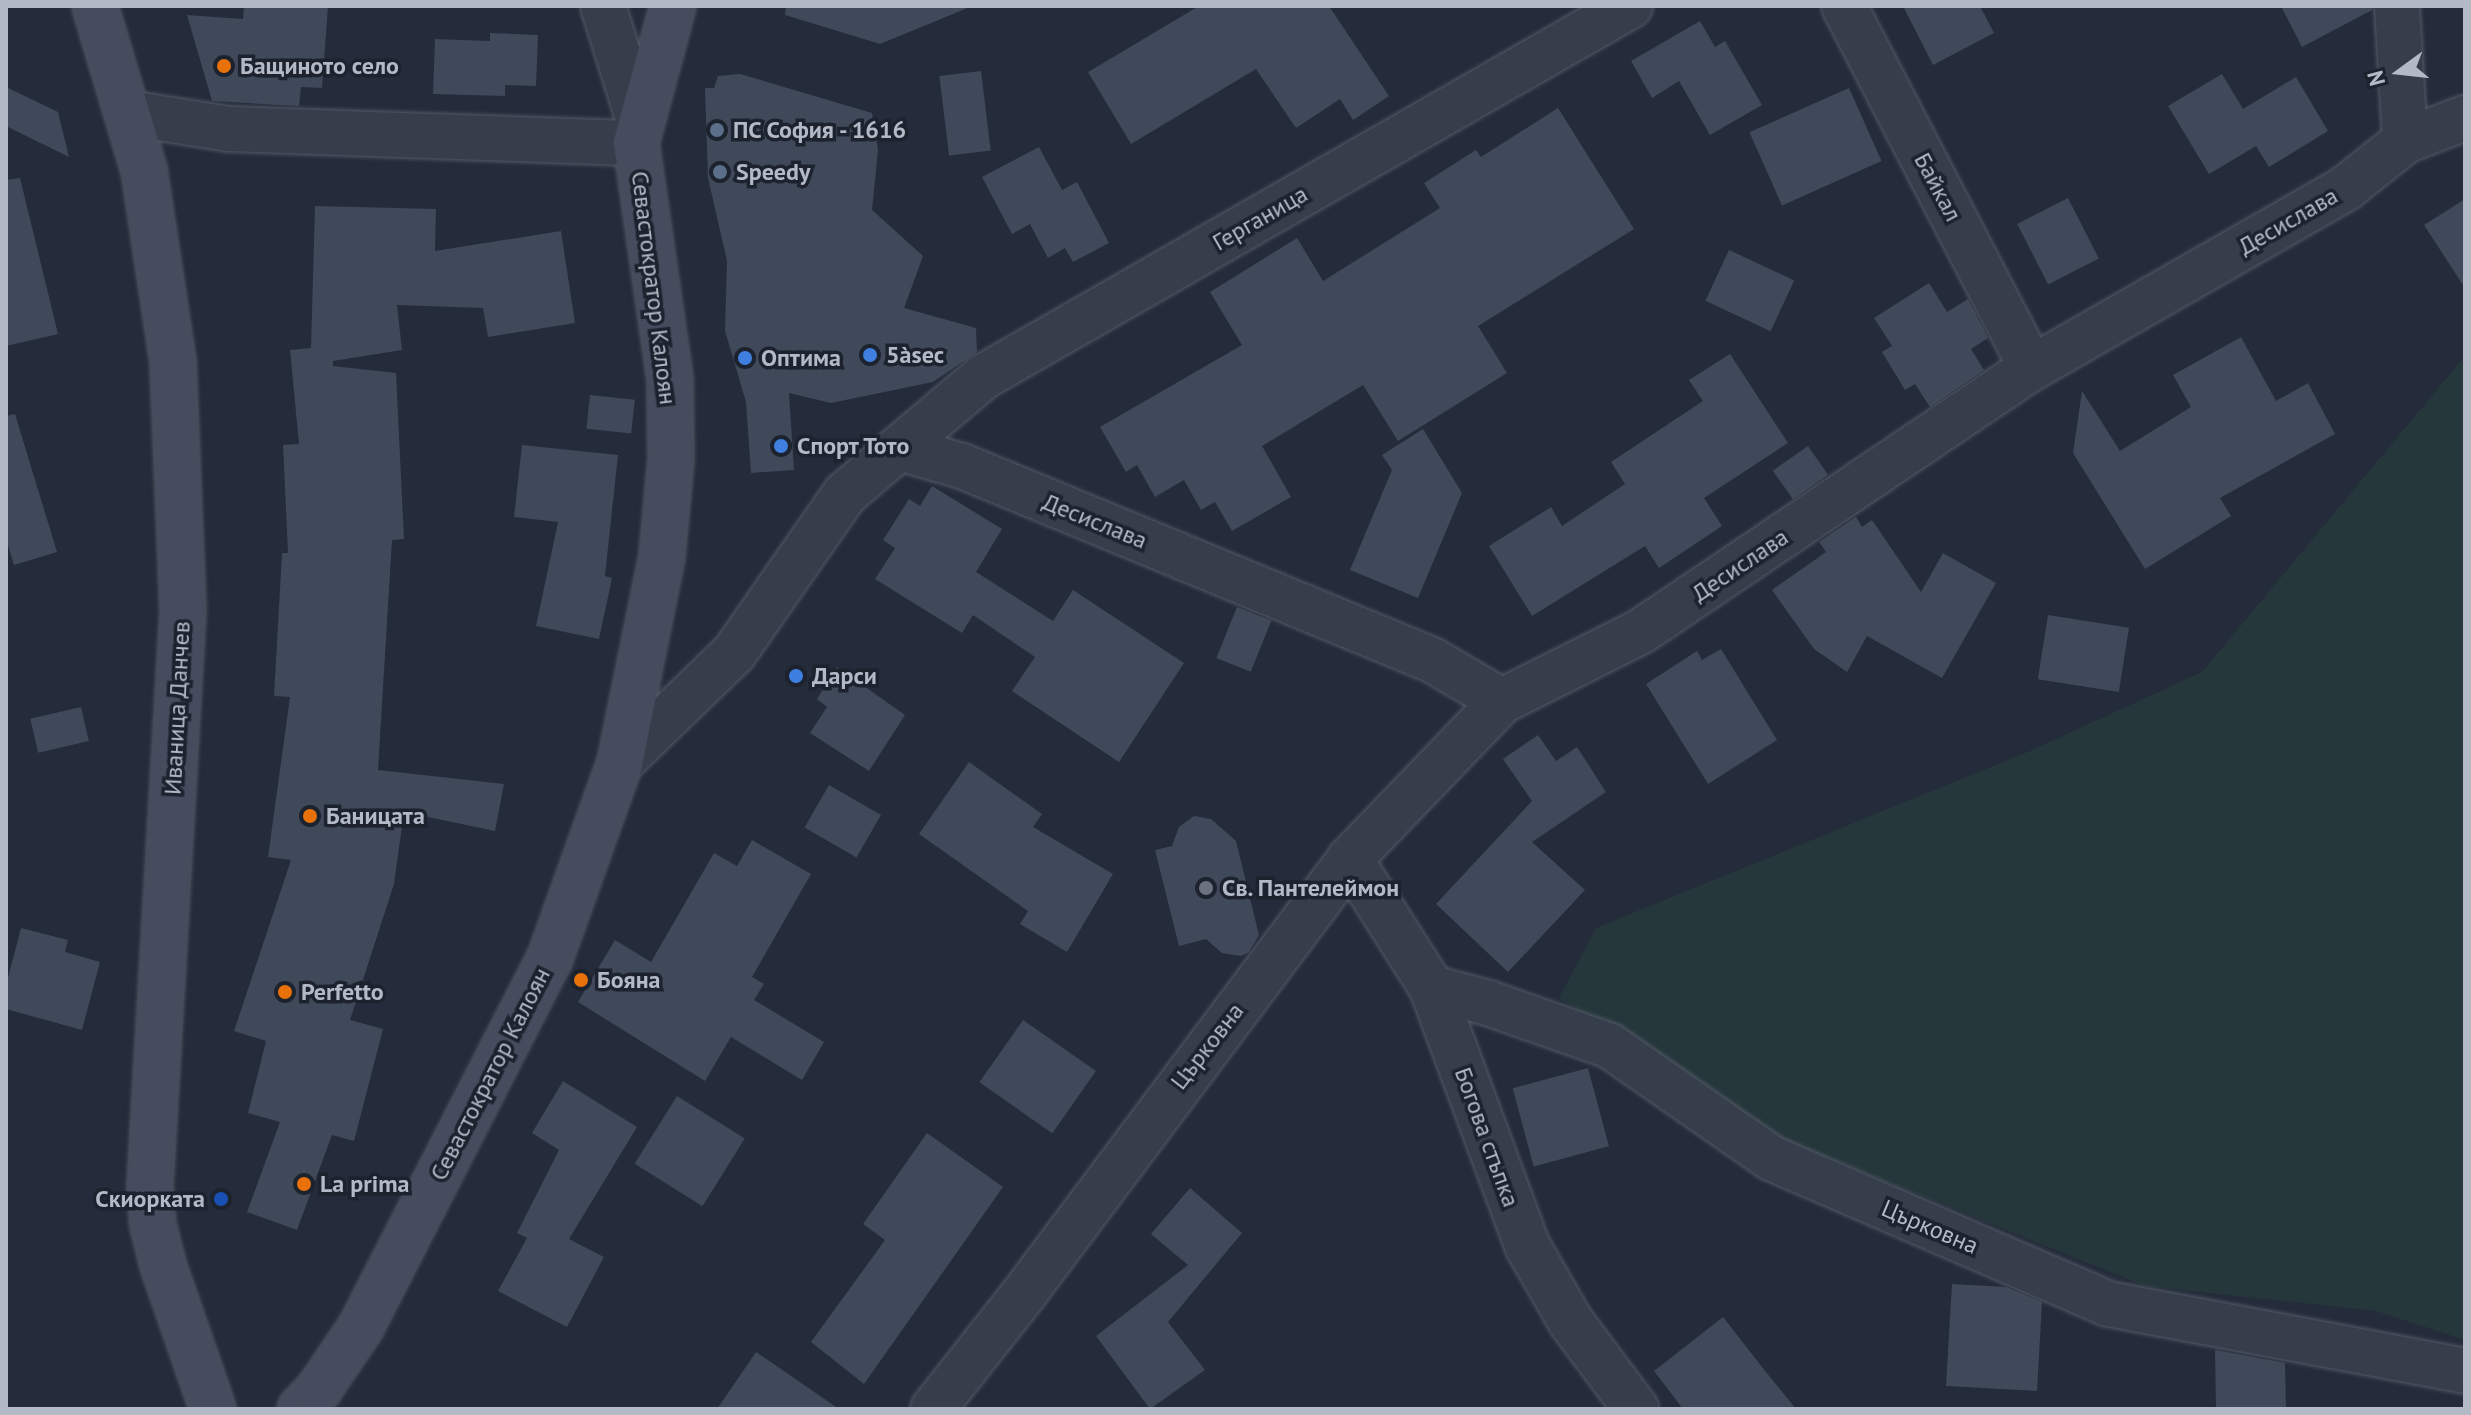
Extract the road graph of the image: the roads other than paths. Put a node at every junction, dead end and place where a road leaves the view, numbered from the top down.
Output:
1 (95, 6) edge
2 (603, 6) edge
3 (673, 6) edge
4 (1630, 6) edge
5 (1844, 6) edge
6 (2397, 6) edge
7 (128, 113) junction
8 (2465, 118) edge
9 (638, 134) junction
10 (2405, 141) junction
11 (2032, 368) junction
12 (903, 449) junction
13 (1502, 701) junction
14 (620, 763) junction
15 (1350, 859) junction
16 (1432, 988) junction
17 (2465, 1371) edge
18 (213, 1409) edge
19 (300, 1409) edge
20 (933, 1409) edge
21 (1636, 1409) edge

1 - 7 main road, Иваница Данчев
2 - 9 street
3 - 9 main road, Севастократор Калоян
4 - 12 street, Герганица
5 - 11 street, Байкал
6 - 10 street
7 - 9 street
7 - 18 main road, Иваница Данчев
8 - 10 street, Десислава
9 - 14 main road, Севастократор Калоян
10 - 11 street, Десислава
11 - 13 street, Десислава
12 - 13 street, Десислава
12 - 14 street, Севастократор Калоян
13 - 15 street, Църковна
14 - 19 main road, Севастократор Калоян
15 - 16 street, Богова стъпка
15 - 20 street, Църковна
16 - 17 street, Църковна
16 - 21 street, Богова стъпка

